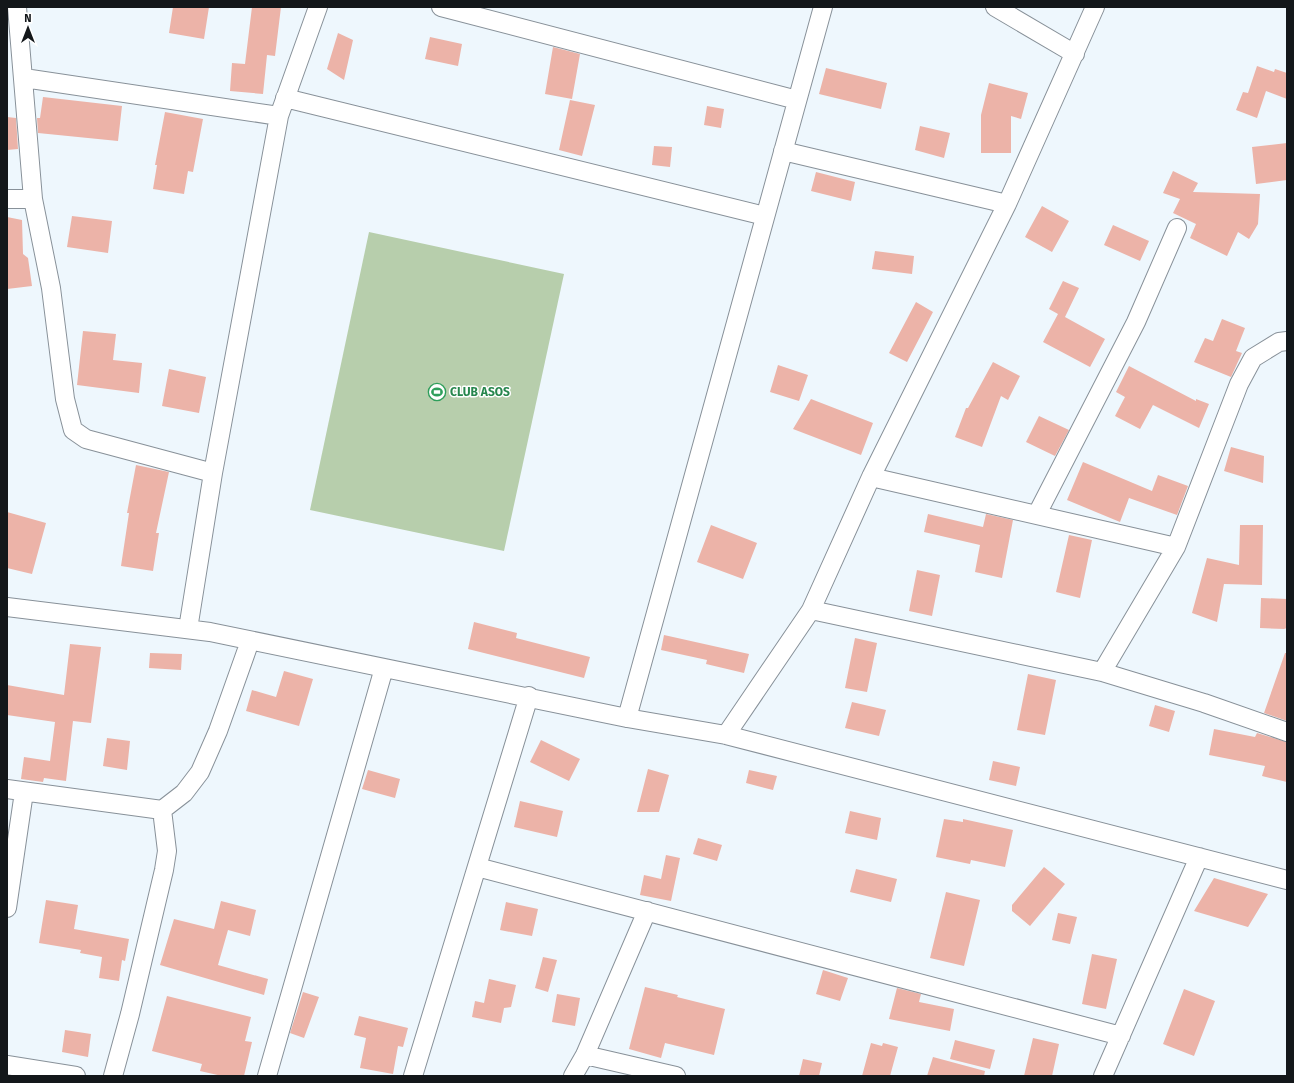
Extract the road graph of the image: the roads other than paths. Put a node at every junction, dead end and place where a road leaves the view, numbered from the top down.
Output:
1 (17, 7) edge
2 (318, 7) edge
3 (441, 7) edge
4 (823, 7) edge
5 (995, 7) edge
6 (1095, 7) edge
7 (1075, 54) junction
8 (24, 78) junction
9 (285, 98) junction
10 (797, 100) junction
11 (278, 116) junction
12 (783, 151) junction
13 (7, 199) edge
14 (33, 199) junction
15 (1007, 204) junction
16 (765, 216) junction
17 (1176, 228) dead end
18 (1287, 341) edge
19 (213, 474) junction
20 (871, 477) junction
21 (1037, 514) junction
22 (1176, 547) junction
23 (7, 607) edge
24 (811, 610) junction
25 (188, 629) junction
26 (250, 641) junction
27 (384, 668) junction
28 (1102, 672) junction
29 (529, 696) junction
30 (627, 718) junction
31 (1287, 732) edge
32 (726, 735) junction
33 (15, 790) edge
34 (162, 810) junction
35 (1199, 857) junction
36 (477, 867) junction
37 (1287, 880) edge
38 (7, 908) edge
39 (647, 911) junction
40 (1121, 1036) junction
41 (585, 1054) junction
42 (7, 1065) edge
43 (76, 1076) edge
44 (113, 1076) edge
45 (267, 1076) edge
46 (414, 1076) edge
47 (573, 1076) edge
48 (676, 1076) edge
49 (1103, 1076) edge

1 - 8 street
2 - 9 street
3 - 10 street
4 - 10 street
5 - 7 street
6 - 7 street
7 - 15 street
8 - 11 street
8 - 14 street
9 - 11 street
9 - 16 street
10 - 12 street
11 - 19 street
12 - 15 street
12 - 16 street
13 - 14 street
14 - 19 street
15 - 20 street
16 - 30 street
17 - 21 street
18 - 22 street
19 - 25 street
20 - 21 street
20 - 24 street
21 - 22 street
22 - 28 street
23 - 25 street
24 - 28 street
24 - 32 street
25 - 26 street
26 - 27 street
26 - 34 street
27 - 29 street
27 - 45 street
28 - 31 street
29 - 30 street
29 - 36 street
30 - 32 street
32 - 35 street
33 - 34 street
33 - 38 street
34 - 44 street
35 - 37 street
35 - 40 street
36 - 39 street
36 - 46 street
39 - 40 street
39 - 41 street
40 - 49 street
41 - 47 street
41 - 48 street
42 - 43 street

